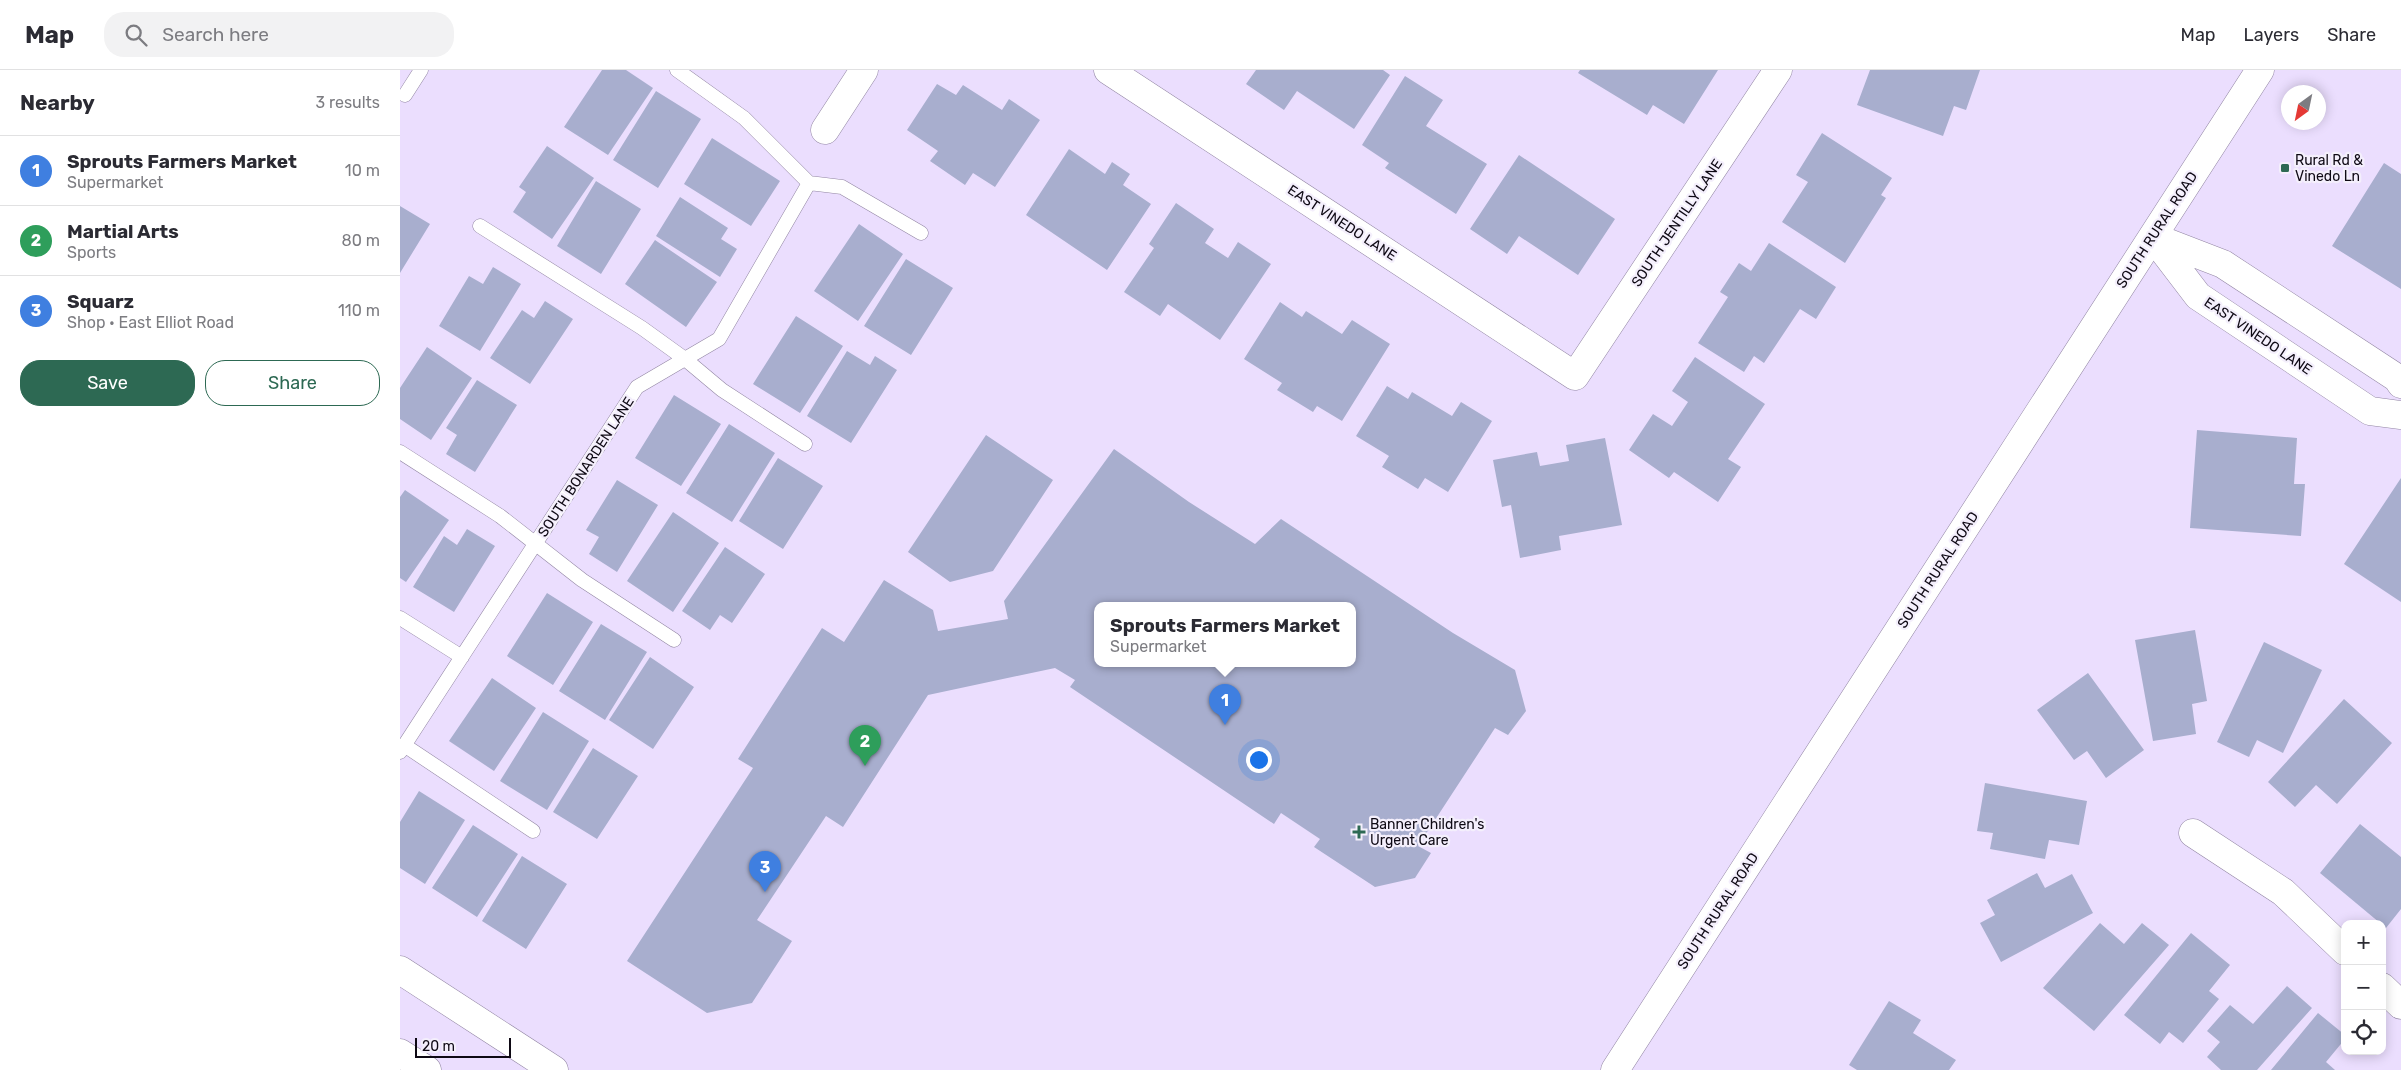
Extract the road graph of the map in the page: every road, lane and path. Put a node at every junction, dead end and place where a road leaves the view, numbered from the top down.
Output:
1 (421, 70) edge
2 (677, 70) edge
3 (864, 70) edge
4 (1108, 70) edge
5 (1778, 70) edge
6 (2260, 70) edge
7 (405, 95) dead end
8 (825, 130) dead end
9 (809, 183) junction
10 (480, 226) dead end
11 (920, 233) dead end
12 (2153, 237) junction
13 (2327, 331) junction
14 (685, 359) junction
15 (2303, 366) junction
16 (1576, 376) joint
17 (2401, 384) edge
18 (2401, 415) edge
19 (805, 444) dead end
20 (400, 452) edge
21 (536, 543) junction
22 (400, 618) edge
23 (674, 640) dead end
24 (462, 657) junction
25 (402, 748) edge
26 (533, 832) dead end
27 (2193, 833) dead end
28 (2341, 947) edge
29 (400, 970) edge
30 (2386, 991) edge
31 (2401, 1005) edge
32 (400, 1052) edge
33 (426, 1070) edge
34 (554, 1070) edge
35 (1615, 1070) edge

1 - 7 lane
2 - 9 lane
3 - 8 street
4 - 16 street, EAST VINEDO LANE
5 - 16 street, SOUTH JENTILLY LANE
6 - 12 street, SOUTH RURAL ROAD
9 - 11 lane
9 - 14 lane, SOUTH BONARDEN LANE
10 - 14 lane
12 - 13 street
12 - 15 street, EAST VINEDO LANE
12 - 35 street, SOUTH RURAL ROAD
13 - 15 street
13 - 17 street
14 - 19 lane
14 - 21 lane, SOUTH BONARDEN LANE
15 - 18 street, EAST VINEDO LANE
20 - 21 lane
21 - 23 lane
21 - 24 lane, SOUTH BONARDEN LANE
22 - 24 lane
24 - 25 lane, SOUTH BONARDEN LANE
25 - 26 lane
27 - 28 street
29 - 34 street
30 - 31 street
32 - 33 street

